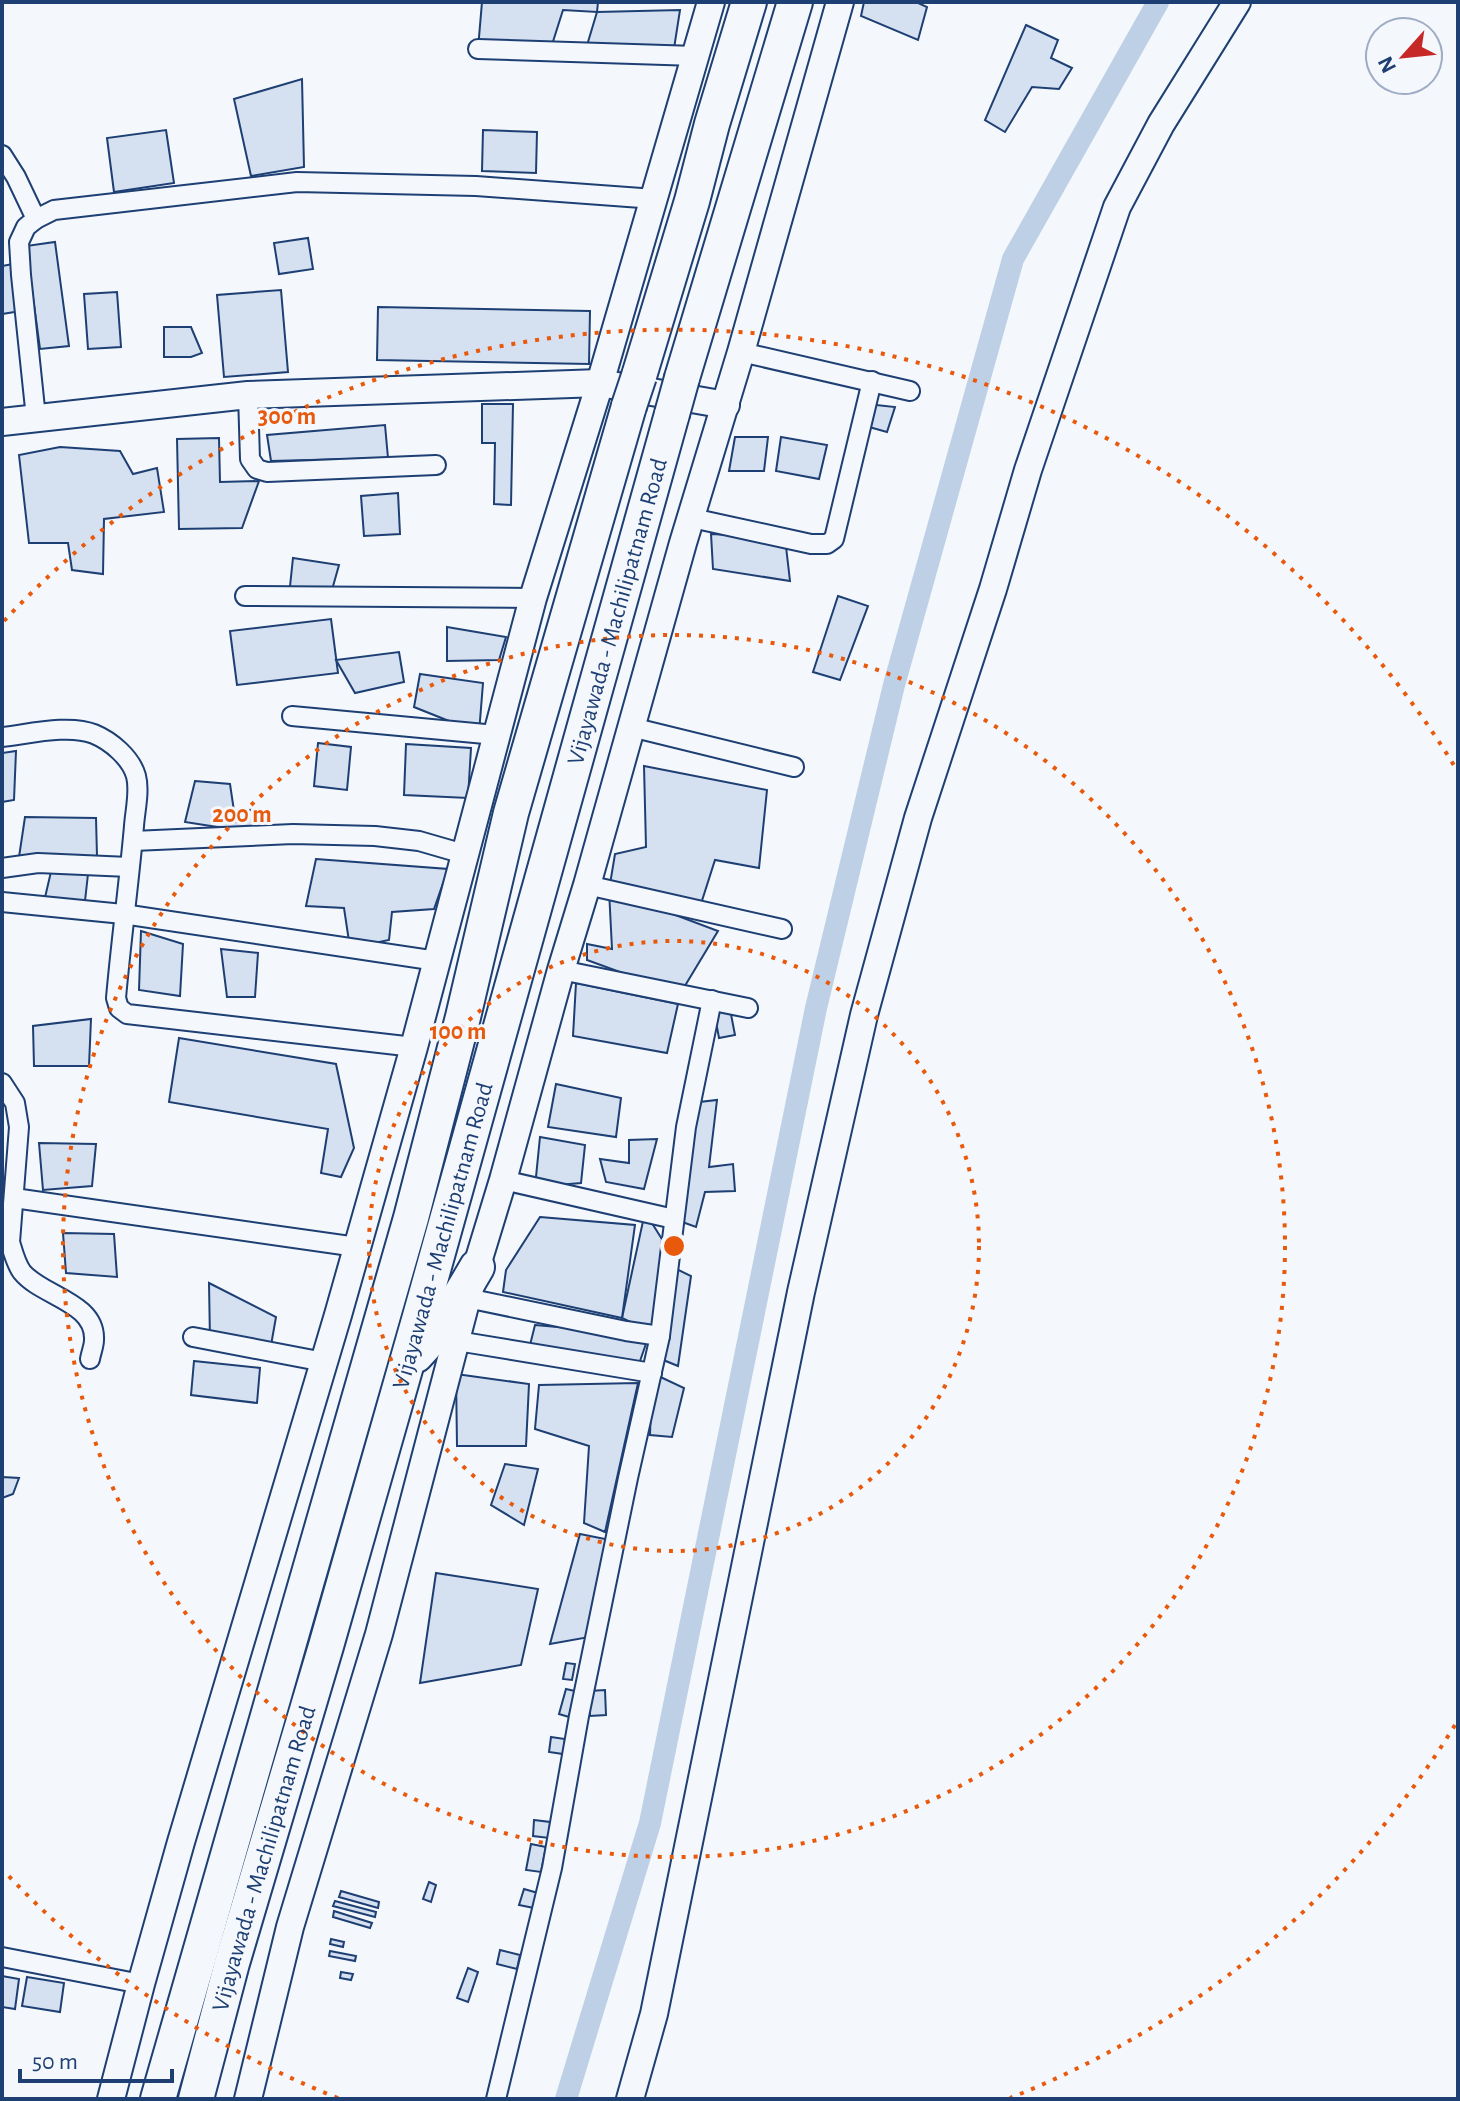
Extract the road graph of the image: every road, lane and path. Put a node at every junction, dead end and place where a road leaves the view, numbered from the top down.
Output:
1 (711, 2) edge
2 (749, 2) edge
3 (795, 2) edge
4 (840, 2) edge
5 (1237, 2) edge
6 (478, 49) dead end
7 (696, 56) junction
8 (2, 155) edge
9 (655, 199) junction
10 (36, 219) junction
11 (741, 352) junction
12 (872, 381) junction
13 (600, 383) junction
14 (910, 391) dead end
15 (248, 395) junction
16 (726, 405) junction
17 (36, 418) junction
18 (2, 422) edge
19 (436, 465) dead end
20 (692, 518) junction
21 (245, 596) dead end
22 (533, 598) junction
23 (292, 716) dead end
24 (631, 727) junction
25 (496, 735) junction
26 (2, 737) edge
27 (794, 767) dead end
28 (133, 841) junction
29 (464, 854) junction
30 (129, 867) junction
31 (2, 868) edge
32 (587, 885) junction
33 (2, 902) edge
34 (123, 914) junction
35 (782, 929) dead end
36 (437, 961) junction
37 (561, 970) junction
38 (712, 1000) junction
39 (748, 1008) dead end
40 (414, 1047) junction
41 (2, 1083) edge
42 (503, 1180) junction
43 (14, 1198) junction
44 (674, 1219) junction
45 (357, 1247) junction
46 (472, 1283) junction
47 (660, 1336) junction
48 (193, 1337) dead end
49 (457, 1341) junction
50 (90, 1359) dead end
51 (324, 1362) junction
52 (406, 1367) junction
53 (652, 1373) junction
54 (2, 1957) edge
55 (141, 1984) junction
56 (111, 2099) edge
57 (158, 2099) edge
58 (196, 2099) edge
59 (248, 2099) edge
60 (496, 2099) edge
61 (630, 2099) edge

1 - 7 street
2 - 57 highway, Vijayawada - Machilipatnam Road
3 - 52 highway, Vijayawada - Machilipatnam Road, bridge
4 - 11 street
5 - 61 street
6 - 7 street
7 - 9 street
8 - 10 street
9 - 10 street
9 - 13 street
10 - 17 street
11 - 12 street
11 - 16 street
12 - 14 street
12 - 20 street
13 - 15 street
13 - 16 street
13 - 22 street
15 - 17 street
15 - 19 street
16 - 20 street
17 - 18 street
20 - 24 street
21 - 22 street
22 - 25 street
23 - 25 street
24 - 27 street
24 - 32 street
25 - 29 street
26 - 28 street
28 - 29 street
28 - 30 street
29 - 36 street
30 - 31 street
30 - 34 street
32 - 35 street
32 - 37 street
33 - 34 street
34 - 36 street
34 - 40 street
36 - 40 street
37 - 38 street
37 - 42 street
38 - 39 street
38 - 44 street
40 - 45 street
41 - 43 street
42 - 44 street
42 - 46 street
43 - 45 street
43 - 50 street
44 - 47 street
45 - 51 street
46 - 47 street
46 - 49 street
46 - 52 highway
47 - 53 street
48 - 51 street
49 - 53 street
49 - 59 street
51 - 55 street
52 - 58 highway, Vijayawada - Machilipatnam Road
53 - 60 street
54 - 55 street
55 - 56 street

